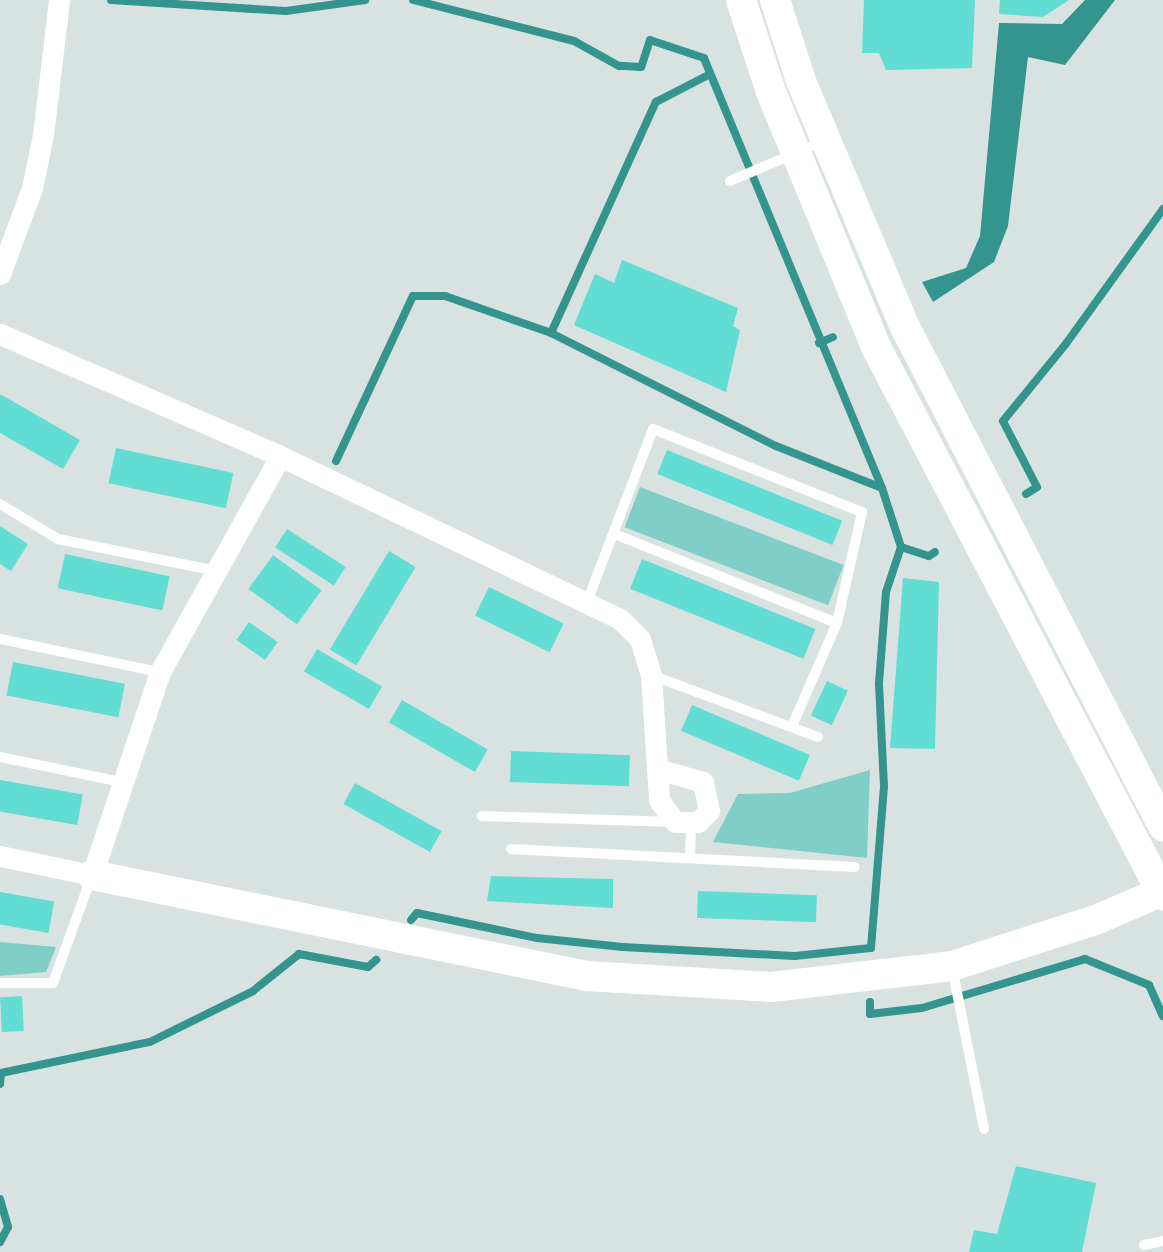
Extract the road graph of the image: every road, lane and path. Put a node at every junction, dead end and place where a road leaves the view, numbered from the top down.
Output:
1 (741, 0) edge
2 (774, 0) edge
3 (59, 1) edge
4 (825, 140) junction
5 (796, 154) junction
6 (730, 181) dead end
7 (0, 274) edge
8 (0, 334) edge
9 (280, 456) junction
10 (0, 504) edge
11 (614, 534) junction
12 (218, 572) junction
13 (587, 602) junction
14 (837, 622) junction
15 (0, 639) edge
16 (160, 672) junction
17 (651, 675) junction
18 (793, 724) junction
19 (818, 736) dead end
20 (0, 757) edge
21 (657, 769) junction
22 (126, 783) junction
23 (482, 816) dead end
24 (683, 822) junction
25 (1163, 826) edge
26 (511, 849) dead end
27 (0, 856) edge
28 (690, 856) junction
29 (855, 867) dead end
30 (92, 875) junction
31 (1162, 892) edge
32 (954, 976) junction
33 (0, 983) edge
34 (984, 1129) dead end
35 (1163, 1241) edge
36 (1144, 1245) dead end

1 - 5 street
2 - 4 street
3 - 7 street
4 - 5 lane
4 - 25 street
5 - 6 lane
5 - 31 street
8 - 9 street
9 - 12 street
9 - 13 street
10 - 12 lane
11 - 13 lane
11 - 14 lane
11 - 14 lane
12 - 16 street
13 - 17 street
14 - 18 lane
15 - 16 lane
16 - 22 street
17 - 18 lane
17 - 21 street
18 - 19 lane
20 - 22 lane
21 - 24 street
21 - 24 street
22 - 30 street
23 - 24 lane
24 - 28 lane
26 - 28 lane
27 - 30 street
28 - 29 lane
30 - 32 street
30 - 33 lane
31 - 32 street
32 - 34 lane
35 - 36 lane

